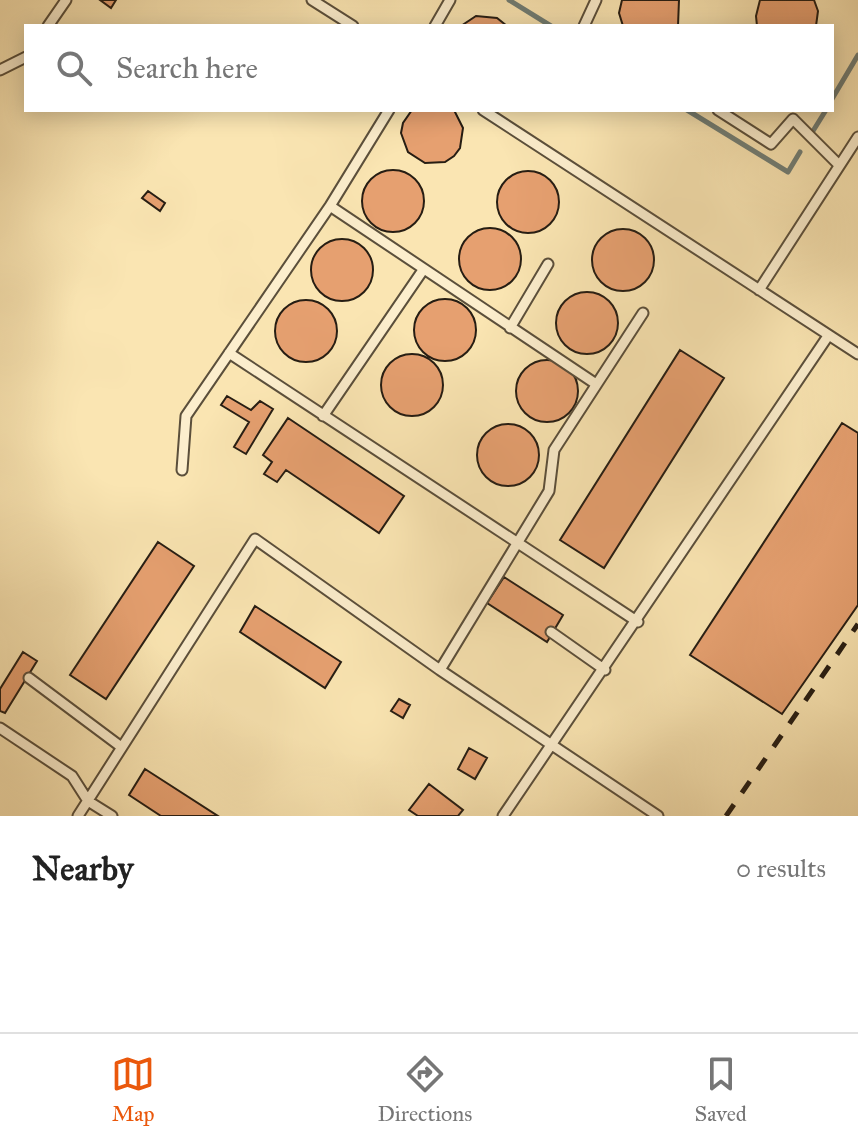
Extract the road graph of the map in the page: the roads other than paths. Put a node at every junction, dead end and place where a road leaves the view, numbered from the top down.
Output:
1 (66, 0) edge
2 (312, 0) edge
3 (450, 0) edge
4 (596, 0) edge
5 (49, 24) edge
6 (350, 24) edge
7 (436, 24) edge
8 (585, 24) edge
9 (24, 58) edge
10 (0, 70) edge
11 (388, 112) edge
12 (486, 112) edge
13 (721, 112) edge
14 (858, 137) edge
15 (839, 165) junction
16 (330, 206) junction
17 (548, 264) dead end
18 (423, 270) junction
19 (759, 290) junction
20 (643, 313) dead end
21 (510, 328) junction
22 (828, 336) junction
23 (229, 353) junction
24 (858, 354) edge
25 (596, 384) junction
26 (323, 416) junction
27 (182, 470) dead end
28 (516, 544) junction
29 (638, 622) junction
30 (551, 632) dead end
31 (440, 670) junction
32 (605, 670) junction
33 (29, 678) dead end
34 (0, 728) edge
35 (552, 742) junction
36 (120, 746) junction
37 (88, 801) junction
38 (78, 816) edge
39 (112, 816) edge
40 (503, 816) edge
41 (658, 816) edge

1 - 5 lane
2 - 6 lane
3 - 7 lane
4 - 8 lane
9 - 10 lane
11 - 16 lane
12 - 19 lane
13 - 15 lane
14 - 15 lane
15 - 19 lane
16 - 18 lane
16 - 23 lane
17 - 21 lane
18 - 21 lane
18 - 26 lane
19 - 22 lane
20 - 25 lane
21 - 25 lane
22 - 24 lane
22 - 29 lane
23 - 26 lane
23 - 27 lane
25 - 28 lane
26 - 28 lane
28 - 29 lane
28 - 31 lane
29 - 32 lane
30 - 32 lane
31 - 35 lane
31 - 36 lane
32 - 35 lane
33 - 36 lane
34 - 37 lane
35 - 40 lane
35 - 41 lane
36 - 37 lane
37 - 38 lane
37 - 39 lane

